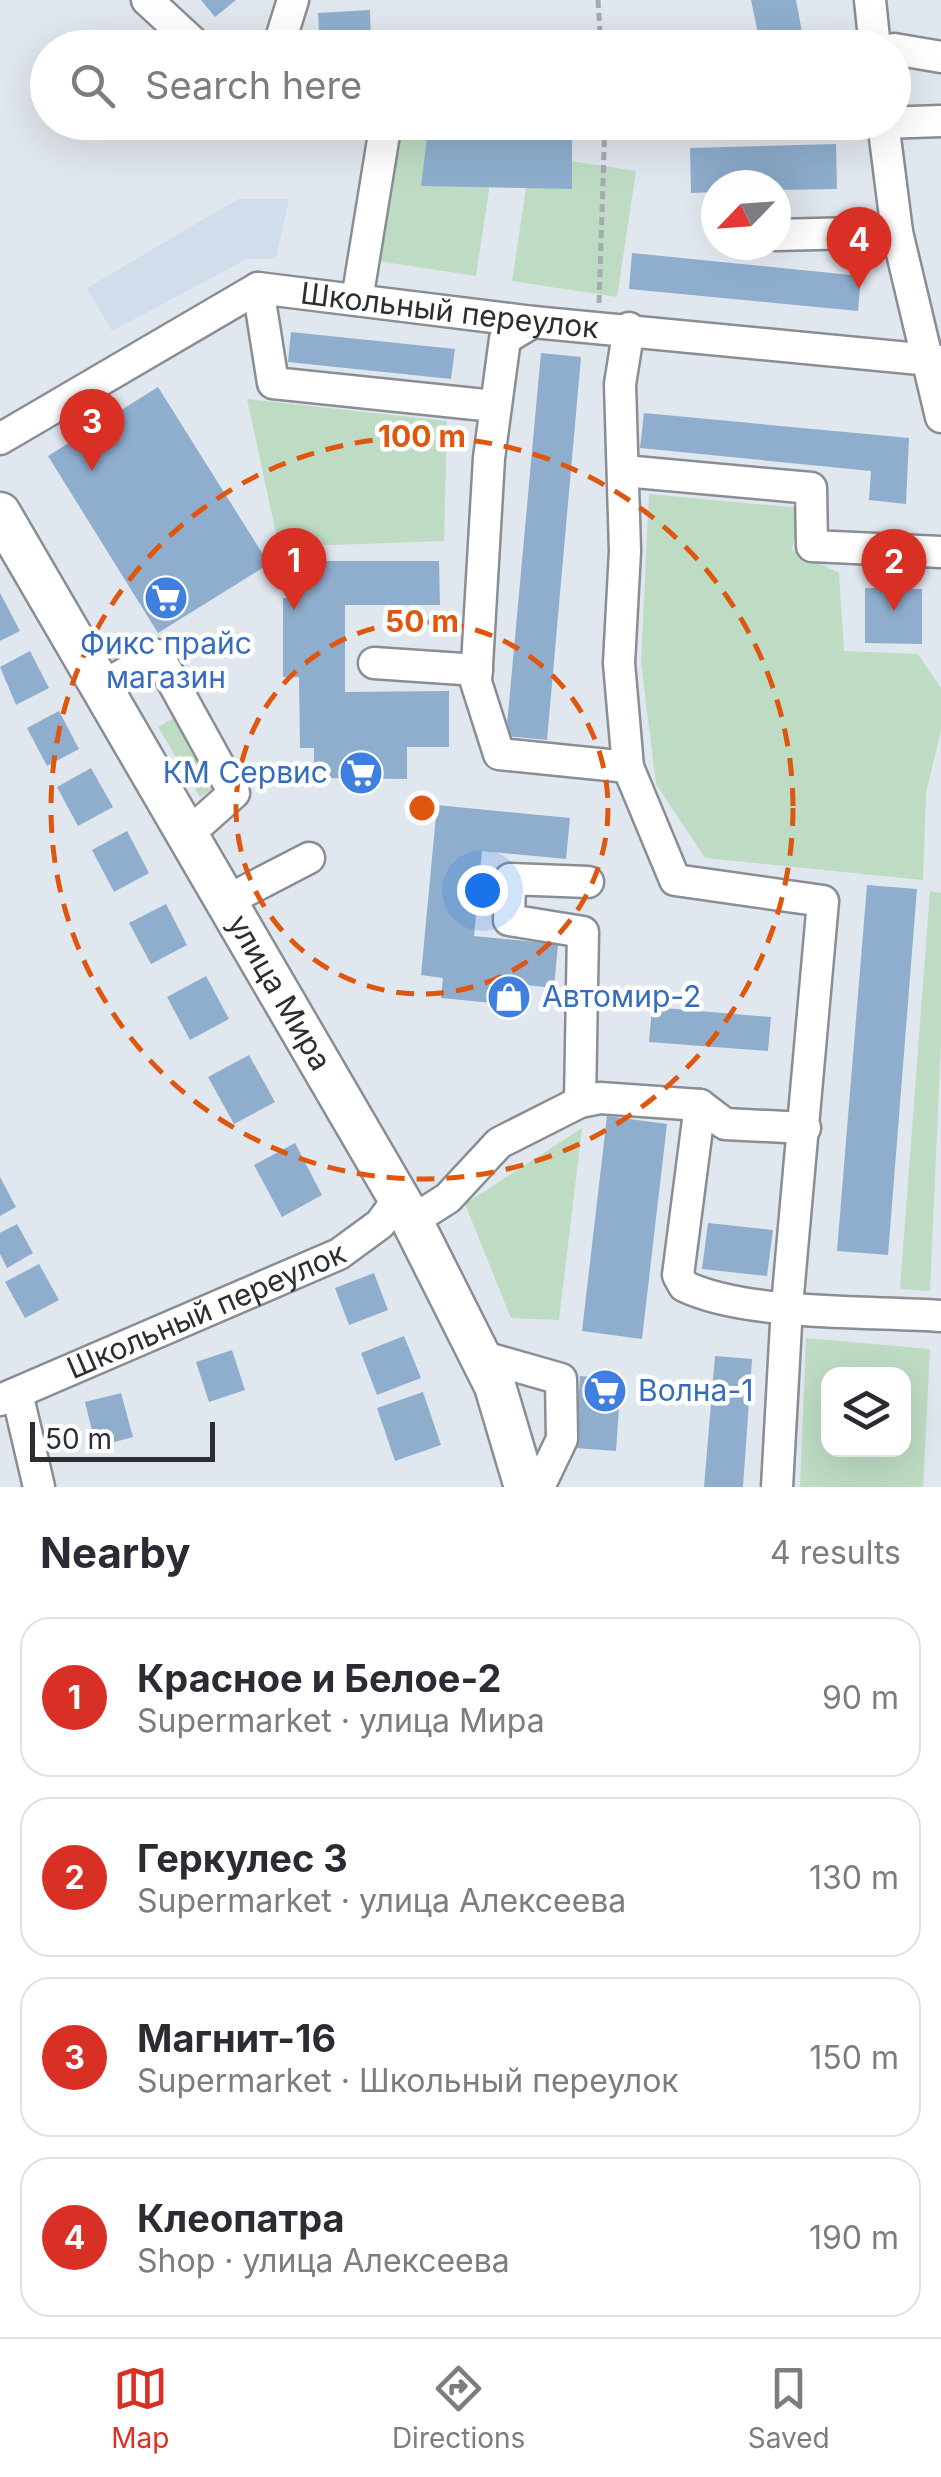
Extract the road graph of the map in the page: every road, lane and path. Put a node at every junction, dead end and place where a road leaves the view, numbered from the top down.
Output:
1 (147, 0) edge
2 (293, 0) edge
3 (598, 0) edge
4 (870, 0) edge
5 (179, 30) edge
6 (284, 30) edge
7 (600, 30) edge
8 (875, 30) edge
9 (911, 52) edge
10 (941, 57) edge
11 (941, 121) edge
12 (911, 122) edge
13 (383, 140) edge
14 (604, 140) edge
15 (885, 140) edge
16 (897, 232) junction
17 (791, 234) edge
18 (258, 288) junction
19 (357, 300) junction
20 (533, 322) junction
21 (598, 326) junction
22 (629, 328) junction
23 (936, 360) edge
24 (494, 406) junction
25 (941, 417) edge
26 (0, 439) edge
27 (624, 471) junction
28 (0, 512) edge
29 (941, 552) edge
30 (374, 664) dead end
31 (477, 670) junction
32 (102, 686) junction
33 (628, 767) junction
34 (188, 836) junction
35 (308, 858) dead end
36 (588, 882) dead end
37 (228, 900) junction
38 (580, 1102) junction
39 (700, 1105) junction
40 (805, 1128) junction
41 (405, 1210) junction
42 (787, 1306) junction
43 (941, 1316) edge
44 (480, 1356) junction
45 (7, 1390) edge
46 (39, 1487) edge
47 (525, 1487) edge
48 (538, 1487) edge
49 (777, 1487) edge

1 - 5 street
2 - 6 street
3 - 7 path
4 - 8 street
9 - 10 street
11 - 12 street
13 - 19 street
14 - 21 path
15 - 16 street
16 - 17 street
16 - 23 street
18 - 19 street, Школьный переулок
18 - 24 street
18 - 26 street, Школьный переулок
19 - 20 street, Школьный переулок
20 - 21 street, Школьный переулок
20 - 24 street
21 - 22 street, Школьный переулок
22 - 23 street, Школьный переулок
22 - 27 street
23 - 25 street
24 - 31 street
27 - 29 street
27 - 33 street
28 - 32 main road, улица Мира
30 - 31 street
31 - 33 street
32 - 34 main road, улица Мира
32 - 34 street
33 - 40 street
34 - 37 main road, улица Мира
35 - 37 street
36 - 38 street
37 - 41 main road, улица Мира
38 - 39 street
38 - 41 street, Школьный переулок
39 - 40 street
39 - 42 street
40 - 42 street
41 - 44 main road, улица Мира
41 - 45 street, Школьный переулок
42 - 43 street
42 - 49 street
44 - 47 main road, улица Мира
44 - 48 street
45 - 46 street

